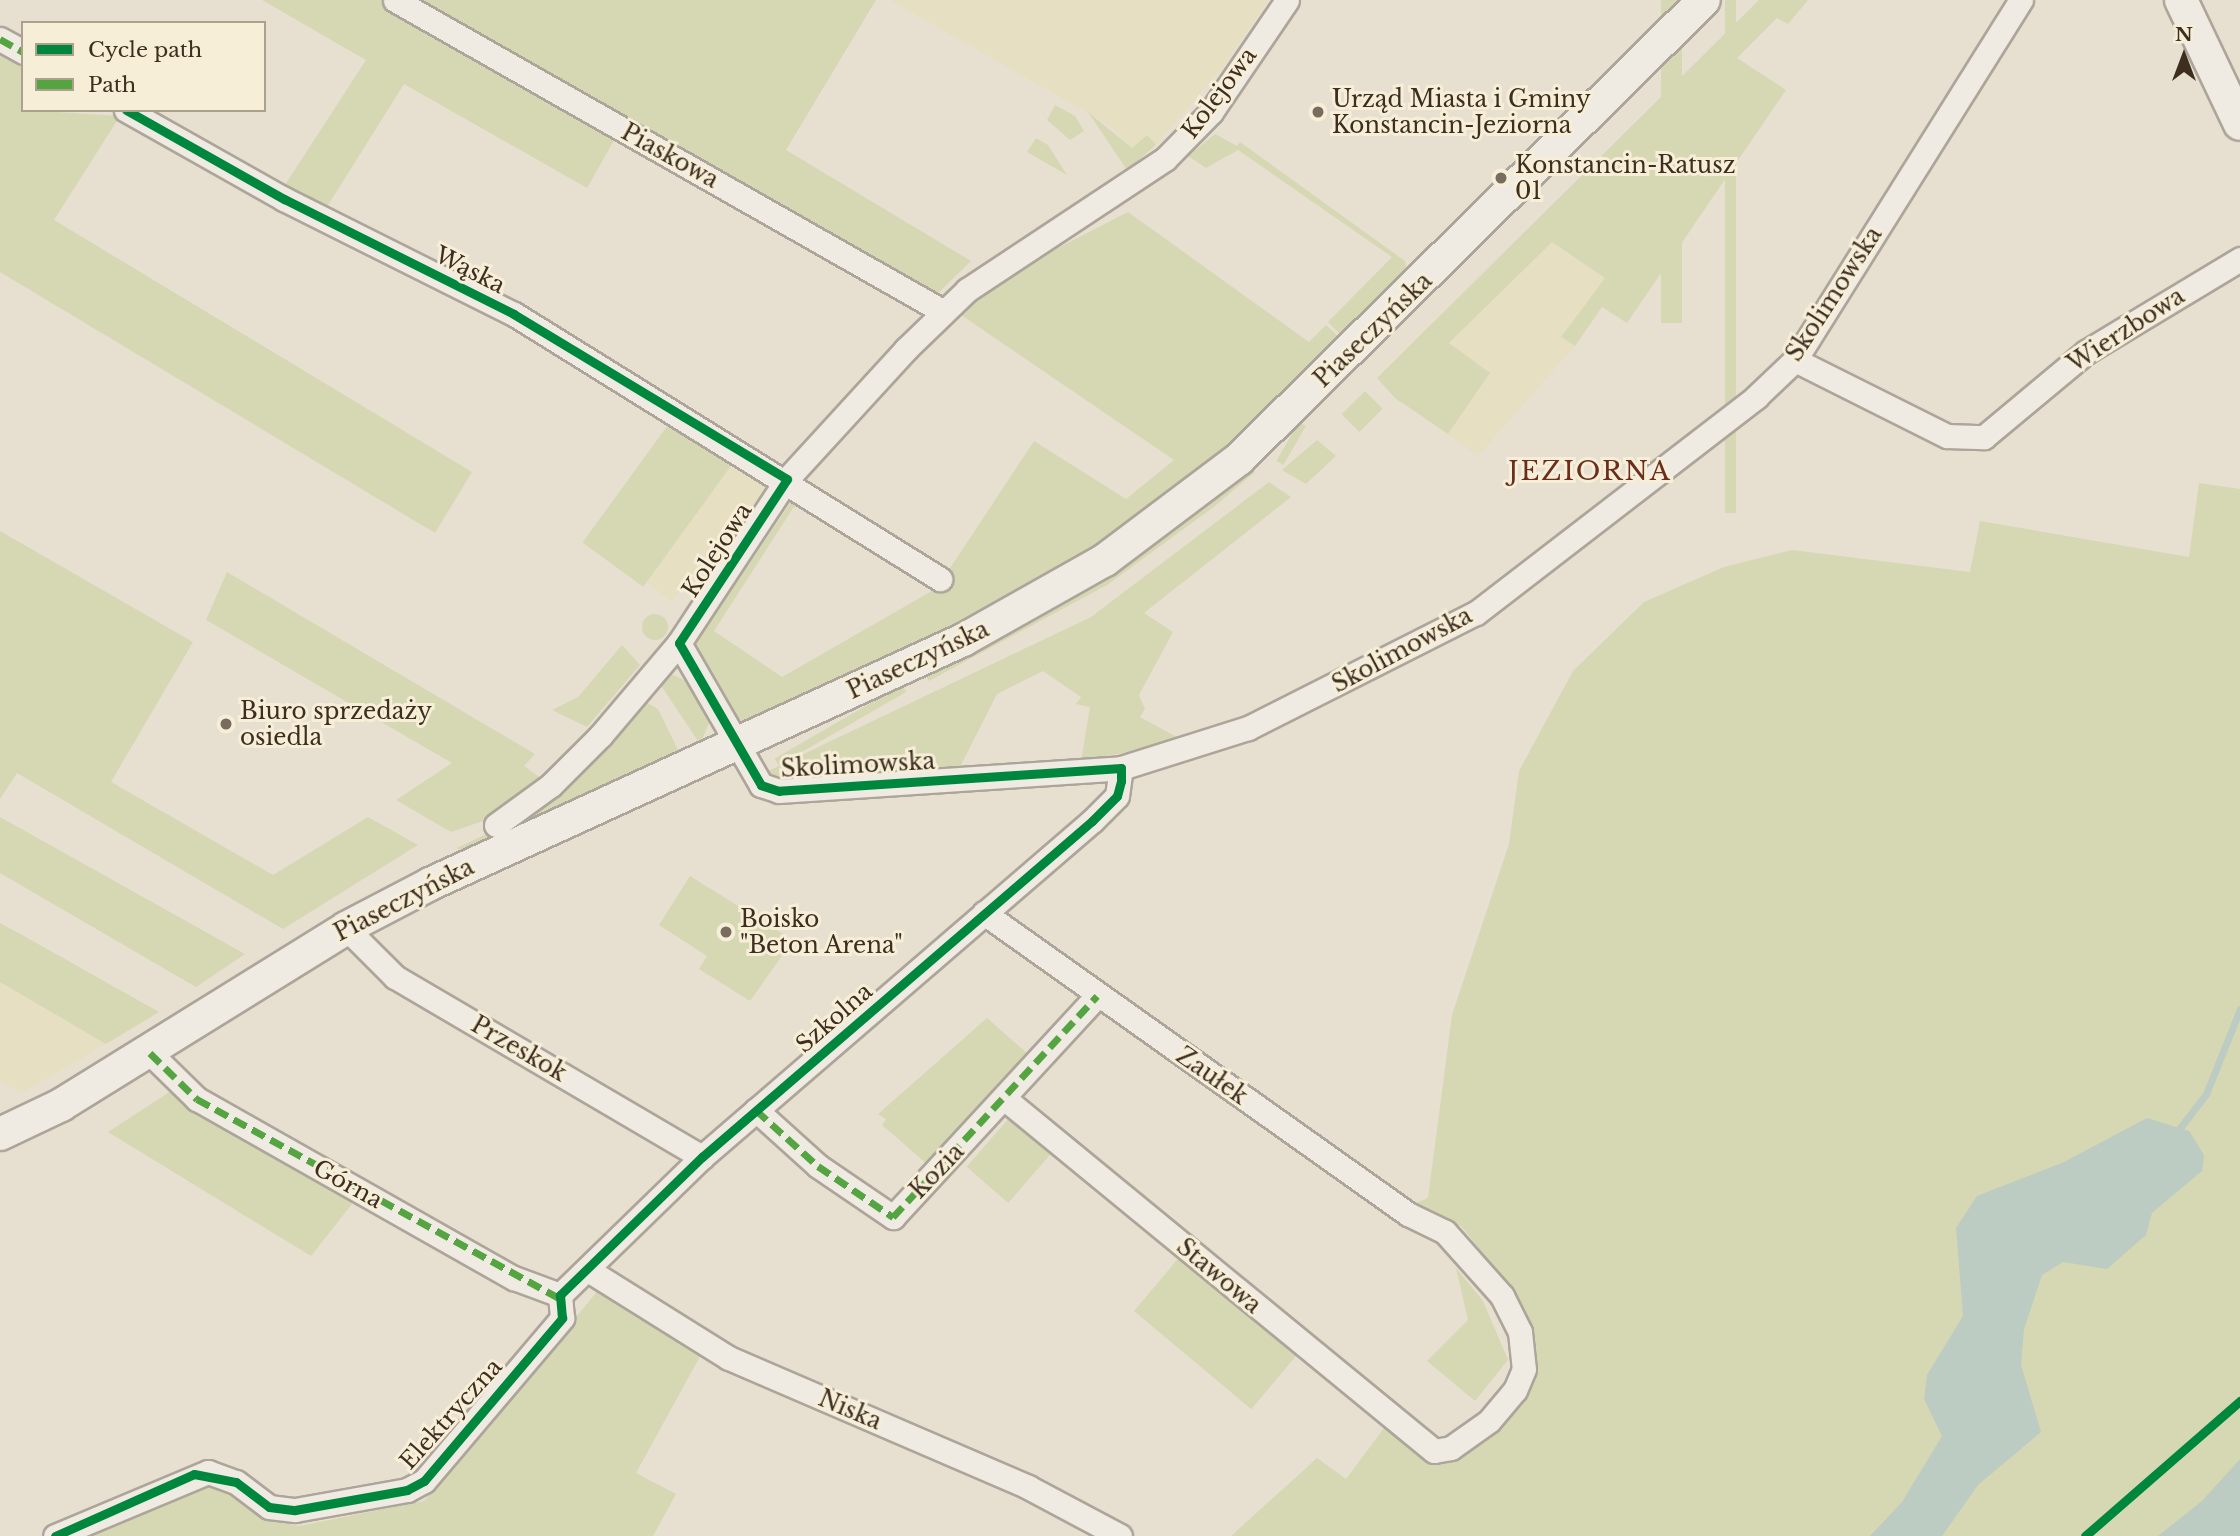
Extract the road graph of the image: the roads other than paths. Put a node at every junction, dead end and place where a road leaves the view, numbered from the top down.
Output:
1 (396, 0) edge
2 (1287, 0) edge
3 (1704, 0) edge
4 (2021, 0) edge
5 (2181, 0) edge
6 (0, 39) edge
7 (21, 51) edge
8 (130, 112) edge
9 (2240, 124) edge
10 (2240, 260) edge
11 (944, 312) junction
12 (1795, 360) junction
13 (787, 479) junction
14 (940, 579) dead end
15 (679, 643) junction
16 (736, 743) junction
17 (1121, 768) junction
18 (496, 825) dead end
19 (984, 913) junction
20 (346, 928) junction
21 (1097, 996) junction
22 (150, 1053) junction
23 (1005, 1099) junction
24 (756, 1110) junction
25 (0, 1133) edge
26 (702, 1157) junction
27 (588, 1270) junction
28 (560, 1295) junction
29 (1434, 1451) joint
30 (55, 1536) edge
31 (1120, 1536) edge

1 - 11 street, Piaskowa
2 - 11 street, Kolejowa
3 - 16 main road, Piaseczyńska
4 - 12 street, Skolimowska
5 - 9 main road
6 - 7 street
8 - 13 street, Wąska
10 - 12 street, Wierzbowa
11 - 13 street, Kolejowa
12 - 17 street, Skolimowska
13 - 14 street, Wąska
13 - 15 street, Kolejowa
15 - 16 street, Skolimowska
15 - 18 street, Kolejowa
16 - 17 street, Skolimowska
16 - 20 main road, Piaseczyńska
17 - 19 street, Szkolna
19 - 21 street, Zaułek
19 - 24 street, Szkolna
20 - 22 main road, Piaseczyńska
20 - 26 street, Przeskok
21 - 23 street, Kozia
21 - 29 street, Zaułek
22 - 25 main road, Piaseczyńska
22 - 28 street, Górna
23 - 24 street, Kozia
23 - 29 street, Stawowa
24 - 26 street, Szkolna
26 - 27 street, Szkolna
27 - 28 street, Szkolna
27 - 31 street, Niska
28 - 30 street, Elektryczna

